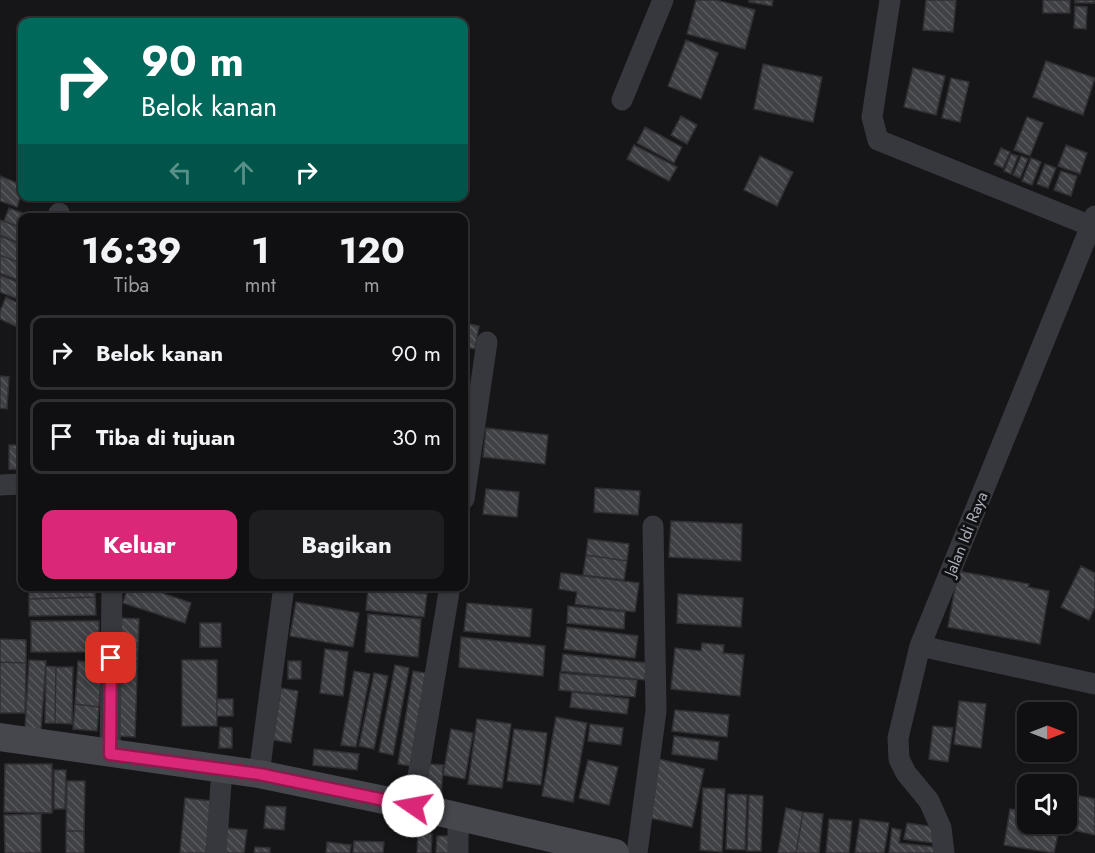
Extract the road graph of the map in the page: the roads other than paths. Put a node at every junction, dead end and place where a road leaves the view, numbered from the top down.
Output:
1 (663, 0) edge
2 (890, 0) edge
3 (622, 100) dead end
4 (1093, 221) edge
5 (487, 342) dead end
6 (468, 472) edge
7 (0, 484) edge
8 (18, 484) edge
9 (653, 526) dead end
10 (112, 591) edge
11 (283, 591) edge
12 (449, 591) edge
13 (920, 646) junction
14 (1095, 684) edge
15 (0, 737) edge
16 (110, 754) junction
17 (222, 769) junction
18 (259, 774) junction
19 (413, 806) junction
20 (458, 817) junction
21 (216, 853) edge
22 (458, 853) edge
23 (615, 853) edge
24 (637, 853) edge
25 (944, 853) edge

1 - 3 street
2 - 4 street
4 - 13 street, Jalan Idi Raya
5 - 6 street
7 - 8 street
9 - 24 street
10 - 16 street
11 - 18 street
12 - 19 street
13 - 14 street
13 - 25 street, Jalan Idi Raya
15 - 16 main road
16 - 17 main road
17 - 18 main road
17 - 21 street
18 - 19 main road
19 - 20 main road
20 - 22 street
20 - 23 main road

